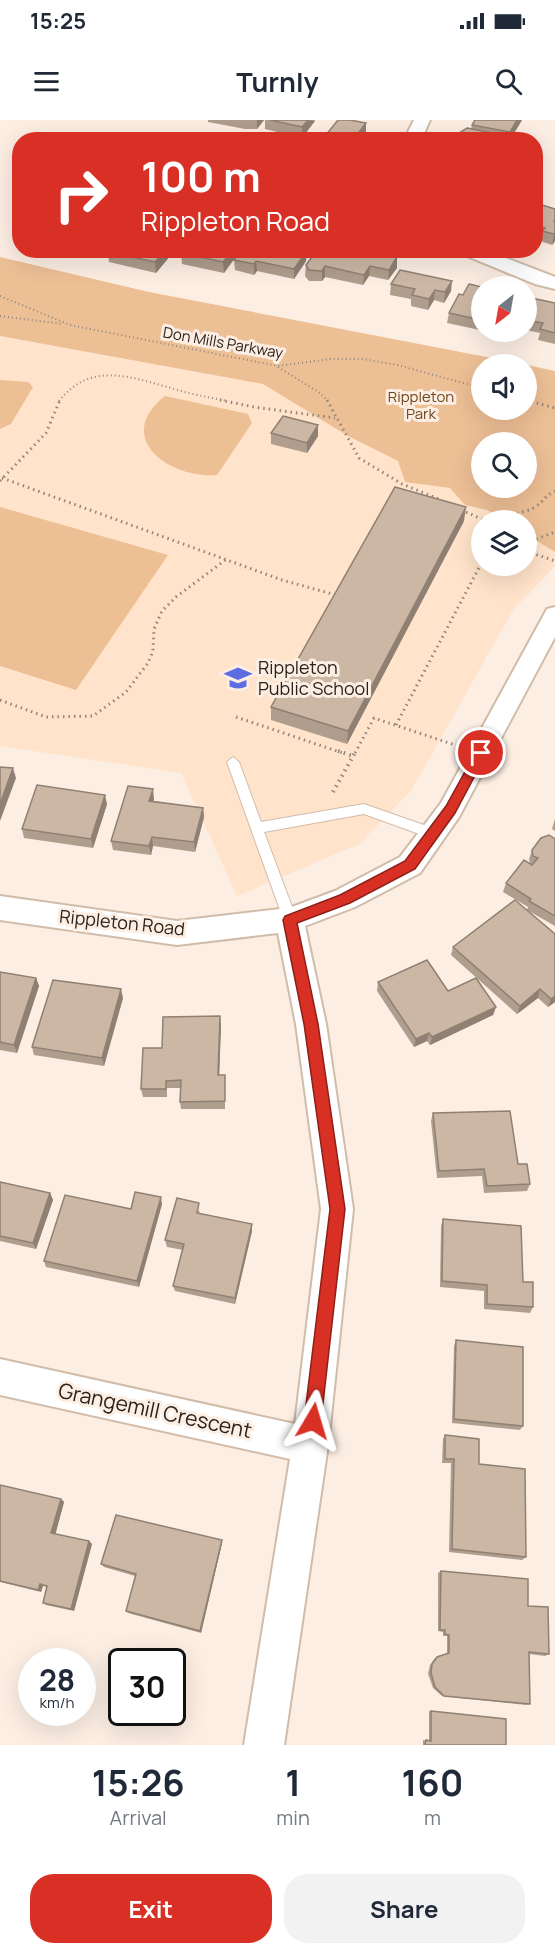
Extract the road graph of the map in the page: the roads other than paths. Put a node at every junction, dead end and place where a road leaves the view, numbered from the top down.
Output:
1 (488, 258) edge
2 (555, 283) edge
3 (555, 615) edge
4 (543, 662) edge
5 (232, 762) dead end
6 (256, 828) junction
7 (433, 834) junction
8 (0, 908) edge
9 (290, 920) junction
10 (0, 1377) edge
11 (310, 1445) junction
12 (264, 1745) edge

1 - 2 street
3 - 4 street, Rippleton Road
4 - 7 street, Rippleton Road
5 - 6 lane
6 - 7 lane
6 - 9 lane
7 - 9 street, Rippleton Road
8 - 9 street, Rippleton Road
9 - 11 street
10 - 11 street, Grangemill Crescent
11 - 12 street

